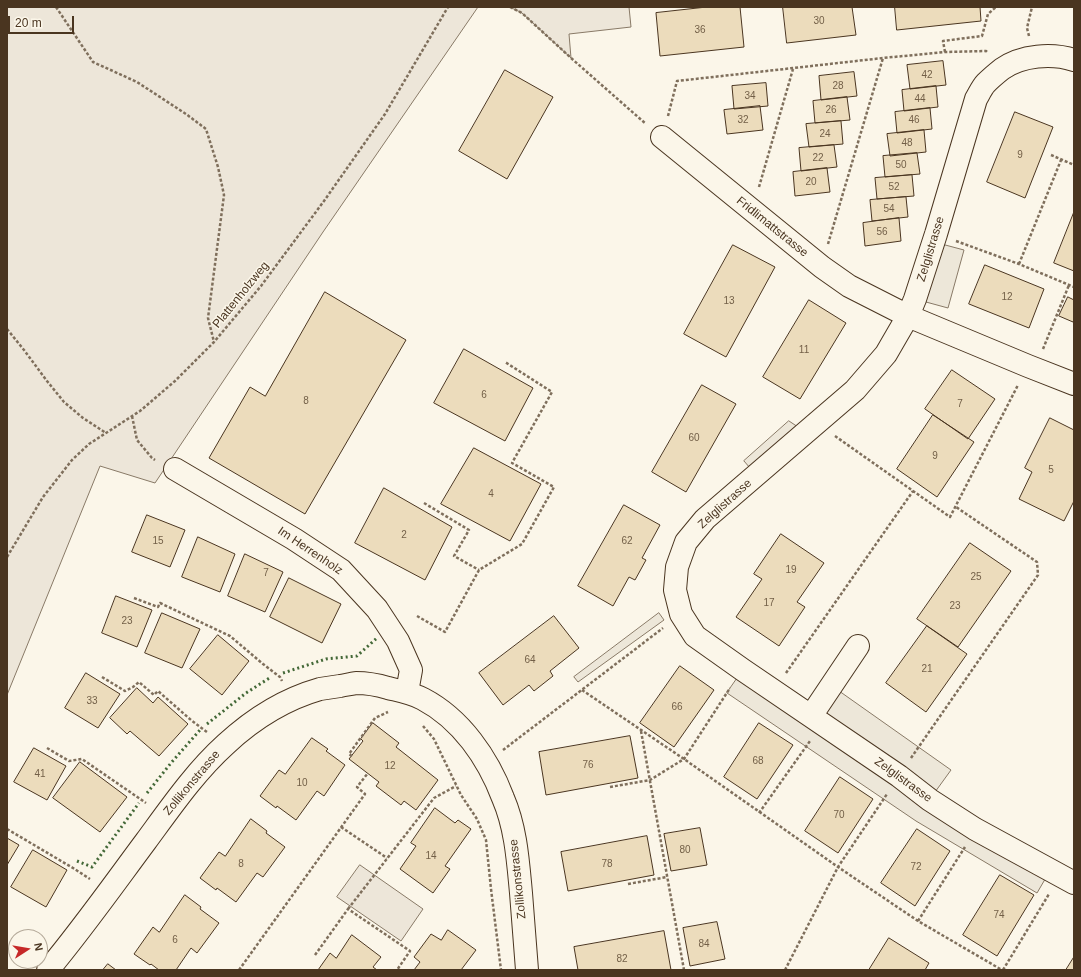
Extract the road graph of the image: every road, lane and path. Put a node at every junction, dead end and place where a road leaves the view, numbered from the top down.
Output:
1 (56, 7) edge
2 (448, 7) edge
3 (510, 7) edge
4 (996, 7) edge
5 (1032, 7) edge
6 (945, 52) junction
7 (1033, 57) junction
8 (883, 58) junction
9 (1074, 60) edge
10 (793, 68) junction
11 (1002, 68) junction
12 (662, 137) junction
13 (1051, 156) dead end
14 (1061, 160) junction
15 (1074, 165) edge
16 (753, 211) junction
17 (936, 234) junction
18 (1019, 264) junction
19 (822, 267) junction
20 (1070, 285) junction
21 (1074, 287) edge
22 (908, 316) junction
23 (7, 329) edge
24 (214, 342) junction
25 (505, 362) dead end
26 (1032, 367) junction
27 (1074, 384) edge
28 (132, 416) junction
29 (817, 423) junction
30 (106, 433) junction
31 (175, 469) joint
32 (913, 491) junction
33 (424, 503) dead end
34 (956, 507) junction
35 (7, 557) edge
36 (479, 570) junction
37 (134, 598) dead end
38 (681, 614) junction
39 (417, 616) dead end
40 (858, 646) dead end
41 (743, 670) junction
42 (280, 677) dead end
43 (102, 678) dead end
44 (582, 690) junction
45 (774, 691) junction
46 (407, 692) junction
47 (394, 713) dead end
48 (191, 720) dead end
49 (817, 720) junction
50 (419, 723) dead end
51 (641, 731) junction
52 (47, 748) dead end
53 (352, 756) dead end
54 (684, 759) junction
55 (486, 762) junction
56 (368, 773) dead end
57 (899, 776) junction
58 (650, 780) junction
59 (456, 786) junction
60 (610, 787) dead end
61 (133, 794) dead end
62 (759, 813) junction
63 (341, 826) junction
64 (7, 829) edge
65 (975, 829) junction
66 (388, 858) junction
67 (73, 868) dead end
68 (838, 868) junction
69 (667, 877) junction
70 (1067, 879) edge
71 (628, 884) dead end
72 (348, 909) junction
73 (918, 921) junction
74 (315, 955) dead end
75 (48, 970) edge
76 (239, 970) edge
77 (397, 970) edge
78 (501, 970) edge
79 (527, 970) edge
80 (684, 970) edge
81 (785, 970) edge
82 (1002, 970) edge

1 - 24 path
2 - 24 path, Plattenholzweg
3 - 12 path
4 - 6 path
5 - 7 path
6 - 8 path
6 - 11 path
7 - 9 street, Zelglistrasse
7 - 11 street, Zelglistrasse
8 - 10 path
8 - 19 path
10 - 12 path
10 - 16 path
11 - 17 street, Zelglistrasse
12 - 16 street, Fridlimattstrasse
13 - 14 path
14 - 15 path
14 - 18 path
16 - 19 street, Fridlimattstrasse
17 - 18 path
17 - 22 street, Zelglistrasse
18 - 20 path
19 - 22 street, Fridlimattstrasse
20 - 21 path
20 - 26 path
22 - 26 street, Fridlimattstrasse
22 - 29 street, Zelglistrasse
23 - 30 path
24 - 28 path, Plattenholzweg
25 - 36 path
26 - 27 street, Fridlimattstrasse
26 - 34 path
28 - 30 path, Plattenholzweg
28 - 31 path
29 - 32 path
29 - 38 street, Zelglistrasse
30 - 35 path, Plattenholzweg
31 - 46 street, Im Herrenholz
32 - 34 path
32 - 45 path
33 - 36 path
34 - 57 path
36 - 39 path
37 - 42 path
38 - 41 street, Zelglistrasse
38 - 44 path
40 - 49 street
41 - 45 street, Zelglistrasse
41 - 54 path
43 - 48 path
44 - 51 path
44 - 55 path
45 - 49 street, Zelglistrasse
46 - 55 street, Zollikonstrasse
46 - 75 street, Zollikonstrasse
47 - 53 path
49 - 57 street, Zelglistrasse
49 - 62 path
50 - 59 path
51 - 54 path
51 - 58 path
52 - 61 path
54 - 58 path
54 - 62 path
55 - 79 street, Zollikonstrasse
56 - 63 path
57 - 65 street, Zelglistrasse
57 - 68 path
58 - 60 path
58 - 69 path
59 - 66 path
59 - 78 path
62 - 68 path
63 - 66 path
63 - 76 path
64 - 67 path
65 - 70 street, Zelglistrasse
65 - 73 path
66 - 72 path
68 - 73 path
68 - 81 path
69 - 71 path
69 - 80 path
70 - 82 path
72 - 74 path
72 - 77 path
73 - 82 path

